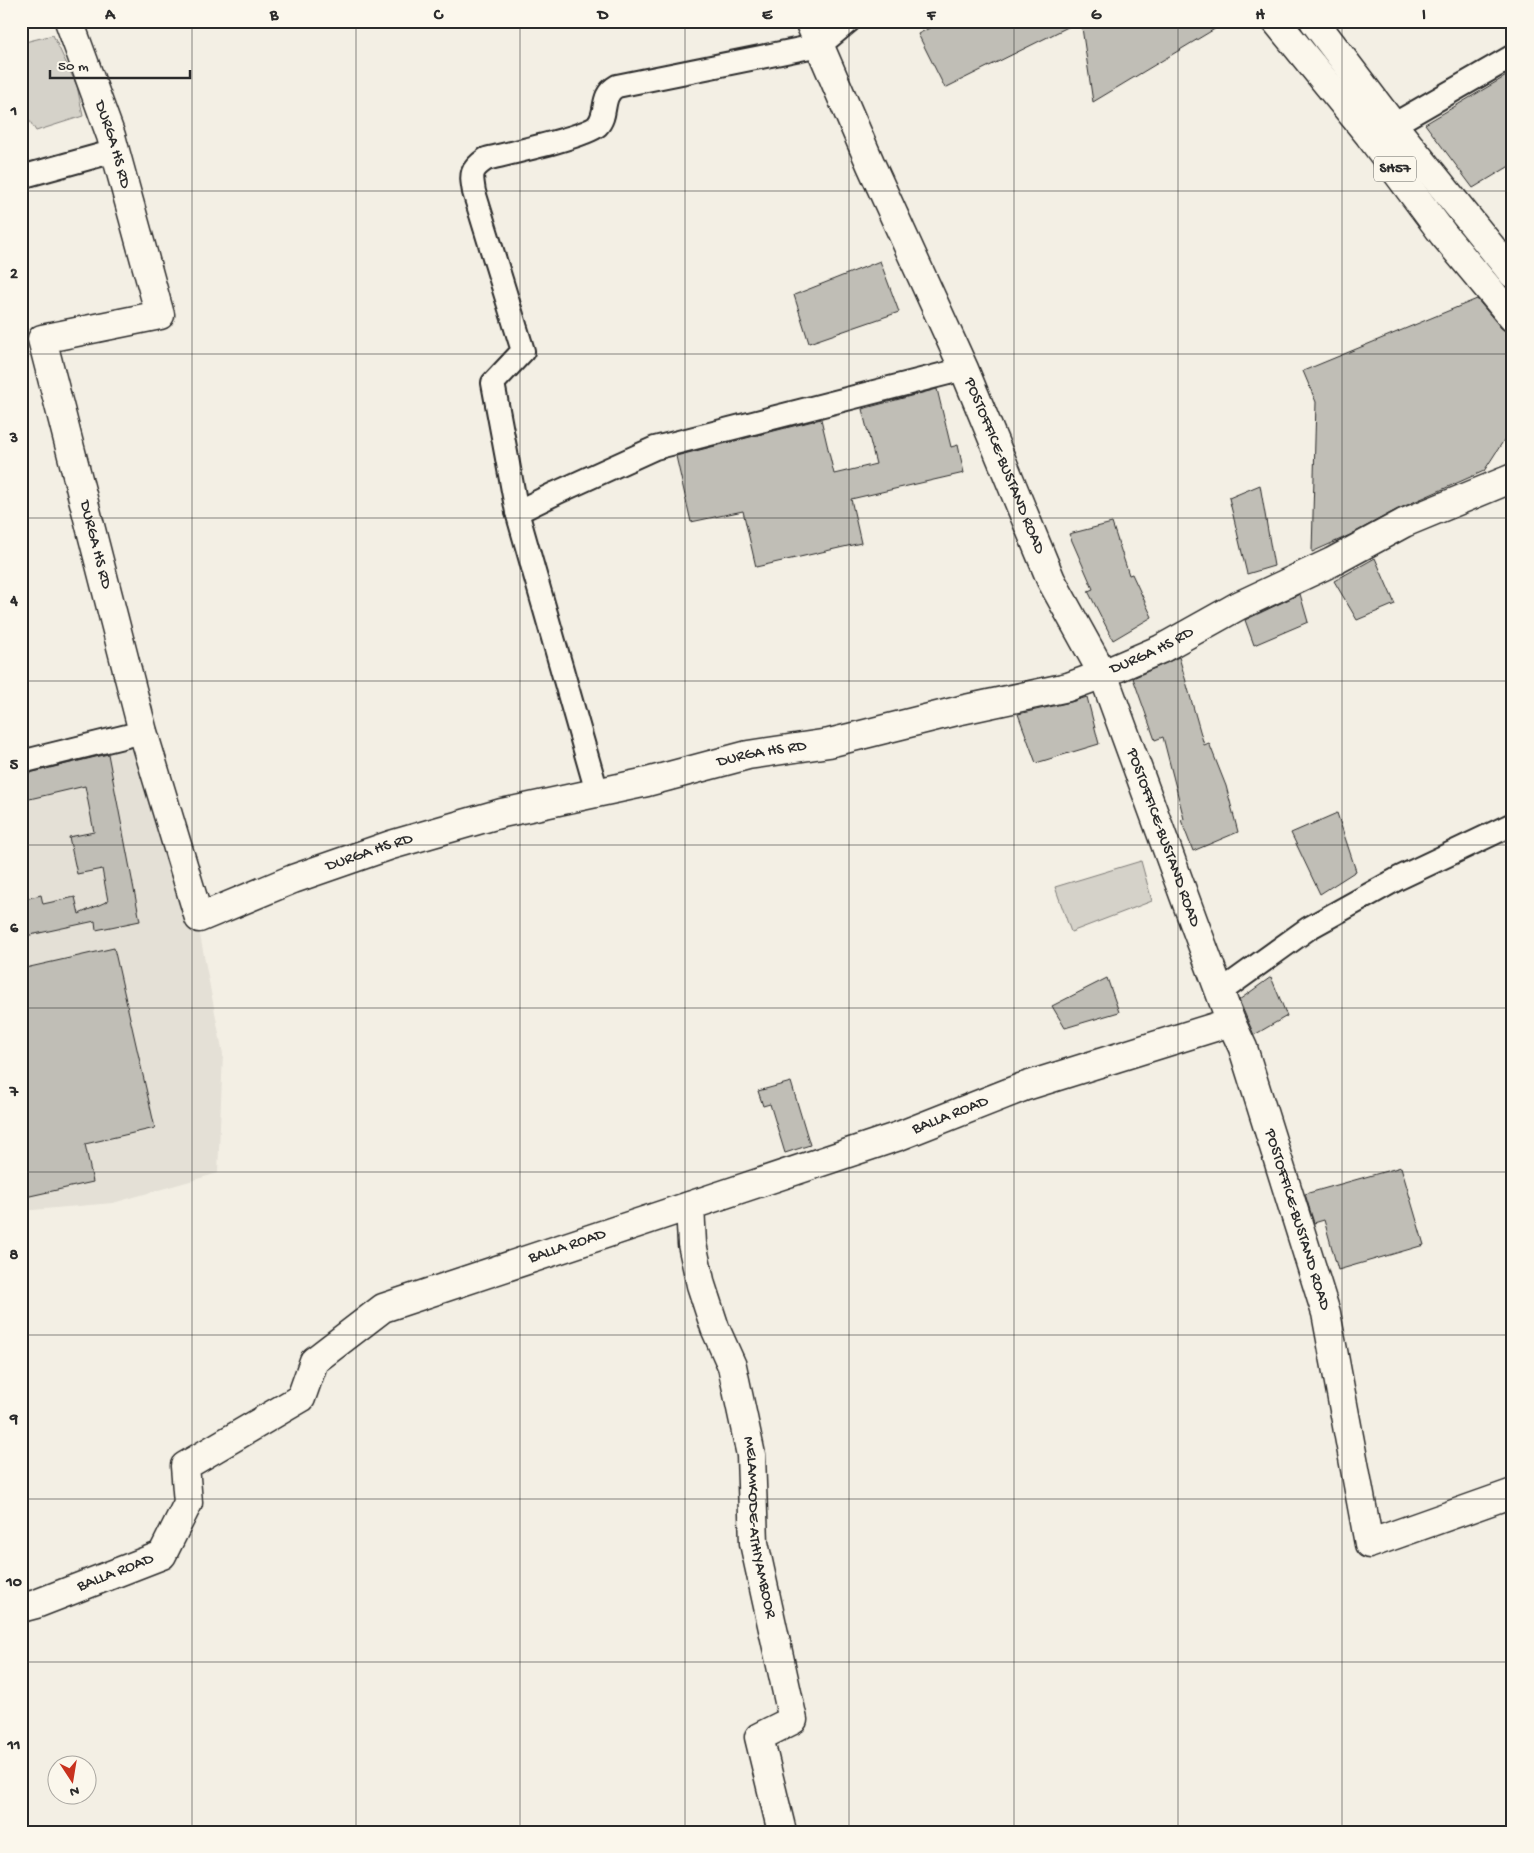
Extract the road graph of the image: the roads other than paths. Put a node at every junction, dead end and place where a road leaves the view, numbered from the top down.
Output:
1 (69, 21) edge
2 (849, 21) edge
3 (1276, 21) edge
4 (1314, 21) edge
5 (814, 33) edge
6 (1513, 56) edge
7 (1393, 125) junction
8 (115, 151) junction
9 (21, 177) edge
10 (1513, 274) edge
11 (1513, 318) edge
12 (964, 369) junction
13 (1513, 478) edge
14 (518, 512) junction
15 (1103, 674) junction
16 (143, 732) junction
17 (21, 762) edge
18 (597, 792) junction
19 (1513, 824) edge
20 (1220, 992) junction
21 (1231, 1022) junction
22 (690, 1206) junction
23 (1513, 1493) edge
24 (21, 1608) edge
25 (782, 1832) edge

1 - 8 street, DURGA HS RD
2 - 5 street
3 - 11 street, SH57
4 - 7 street
5 - 12 street, POSTOFFICE-BUSTAND ROAD
5 - 14 street
6 - 7 street
7 - 10 street
8 - 9 street
8 - 16 street, DURGA HS RD
12 - 14 street
12 - 15 street, POSTOFFICE-BUSTAND ROAD
13 - 15 street, DURGA HS RD
14 - 18 street
15 - 18 street, DURGA HS RD
15 - 20 street, POSTOFFICE-BUSTAND ROAD
16 - 17 street
16 - 18 street, DURGA HS RD
19 - 20 street
20 - 21 street, POSTOFFICE-BUSTAND ROAD
21 - 22 street, BALLA ROAD
21 - 23 street, POSTOFFICE-BUSTAND ROAD
22 - 24 street, BALLA ROAD
22 - 25 street, MELAMKODE-ATHIYAMBOOR

